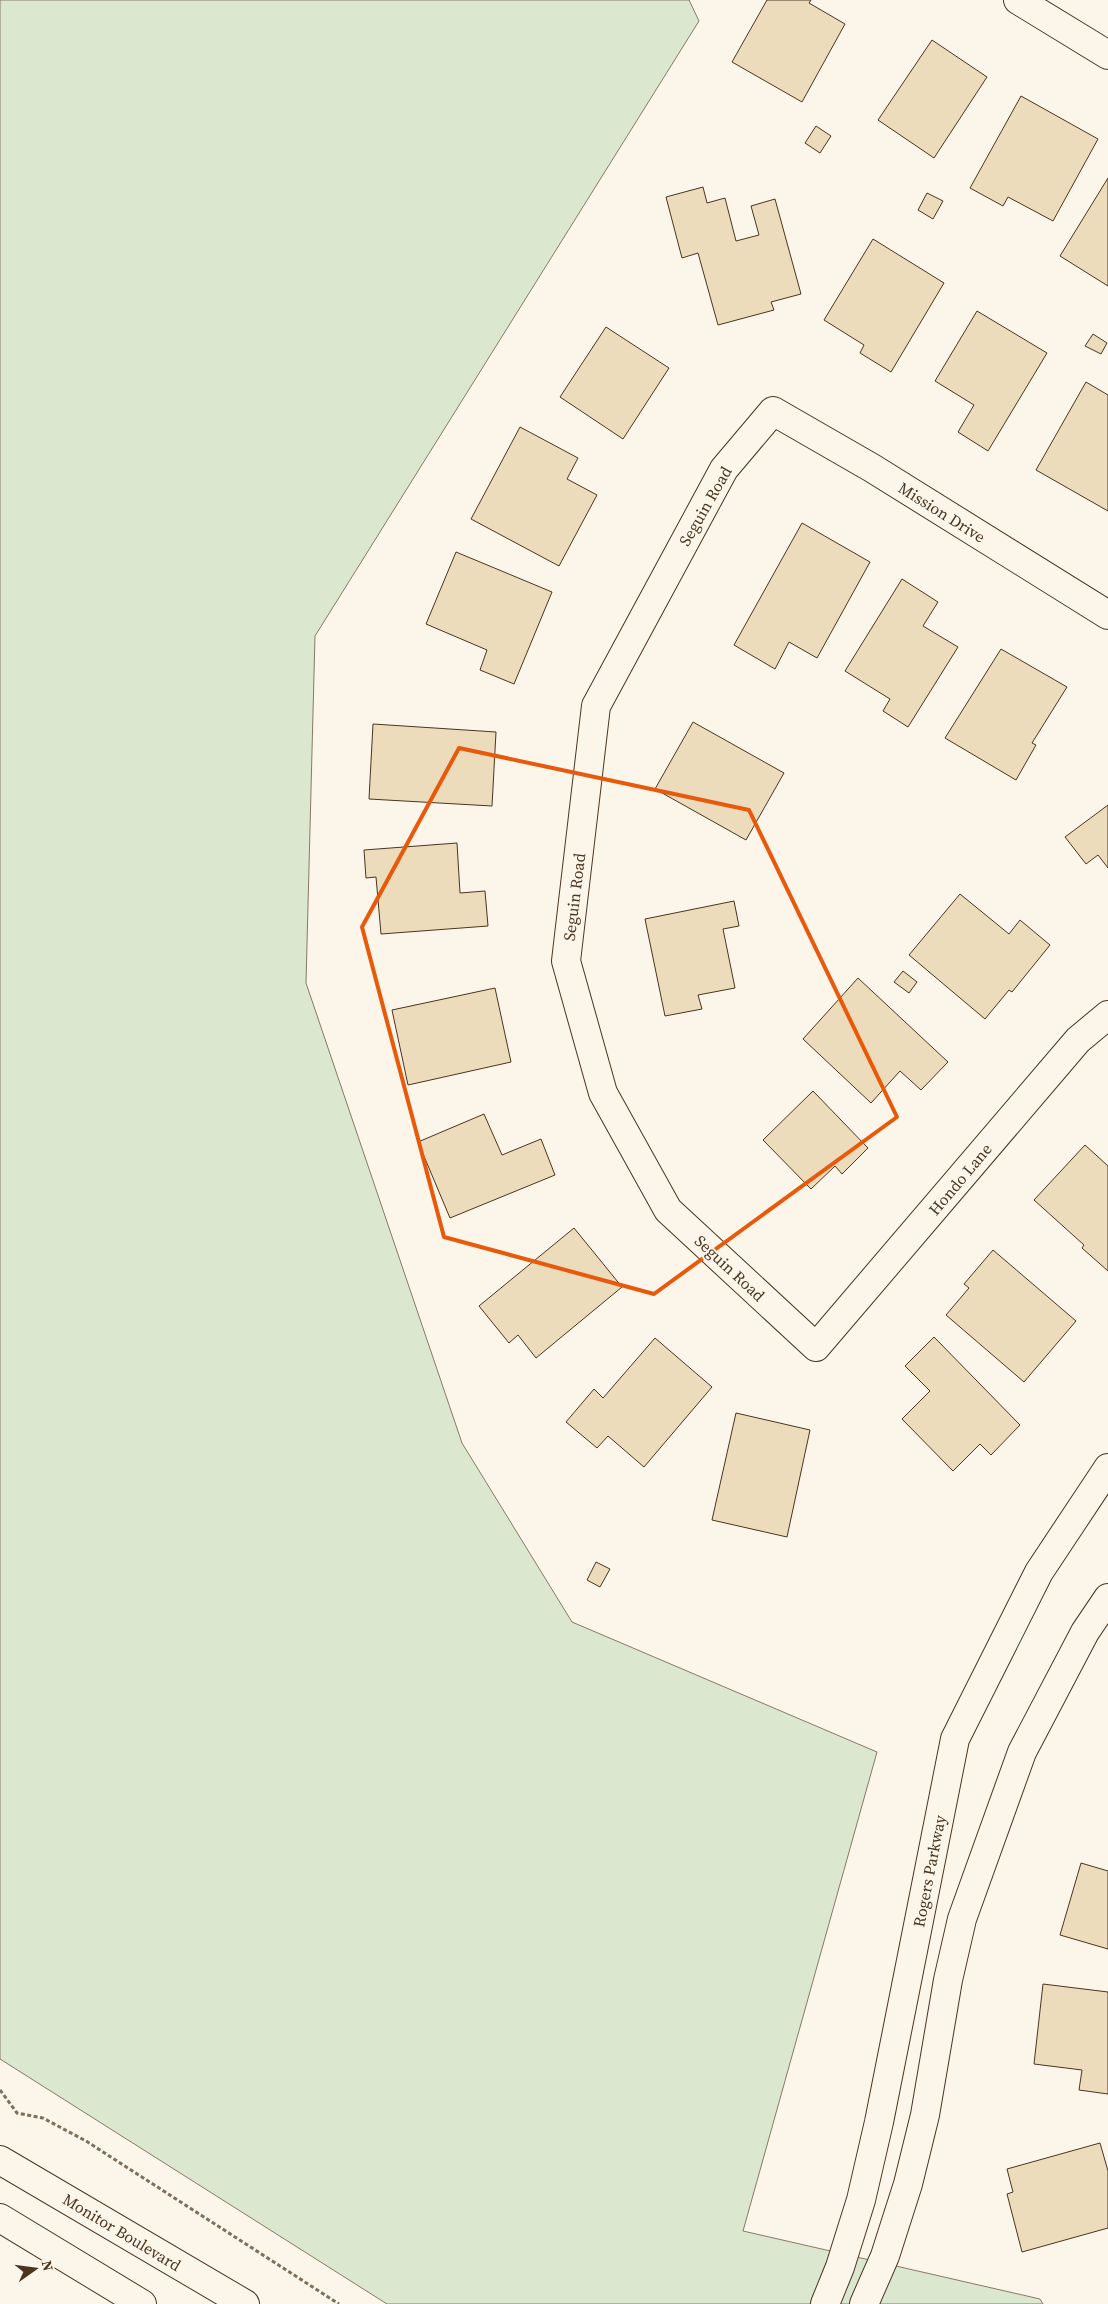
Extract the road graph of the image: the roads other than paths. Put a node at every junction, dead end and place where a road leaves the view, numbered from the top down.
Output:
1 (1018, 0) edge
2 (1108, 55) edge
3 (773, 412) joint
4 (1108, 615) edge
5 (1108, 1015) edge
6 (816, 1348) joint
7 (1108, 1468) edge
8 (1108, 1598) edge
9 (3, 2169) edge
10 (0, 2218) edge
11 (142, 2304) edge
12 (245, 2304) edge
13 (825, 2304) edge
14 (864, 2304) edge

1 - 2 street
3 - 4 street, Mission Drive
3 - 6 street, Seguin Road
5 - 6 street, Hondo Lane
7 - 13 street, Rogers Parkway
8 - 14 street
9 - 12 street, Monitor Boulevard
10 - 11 street

